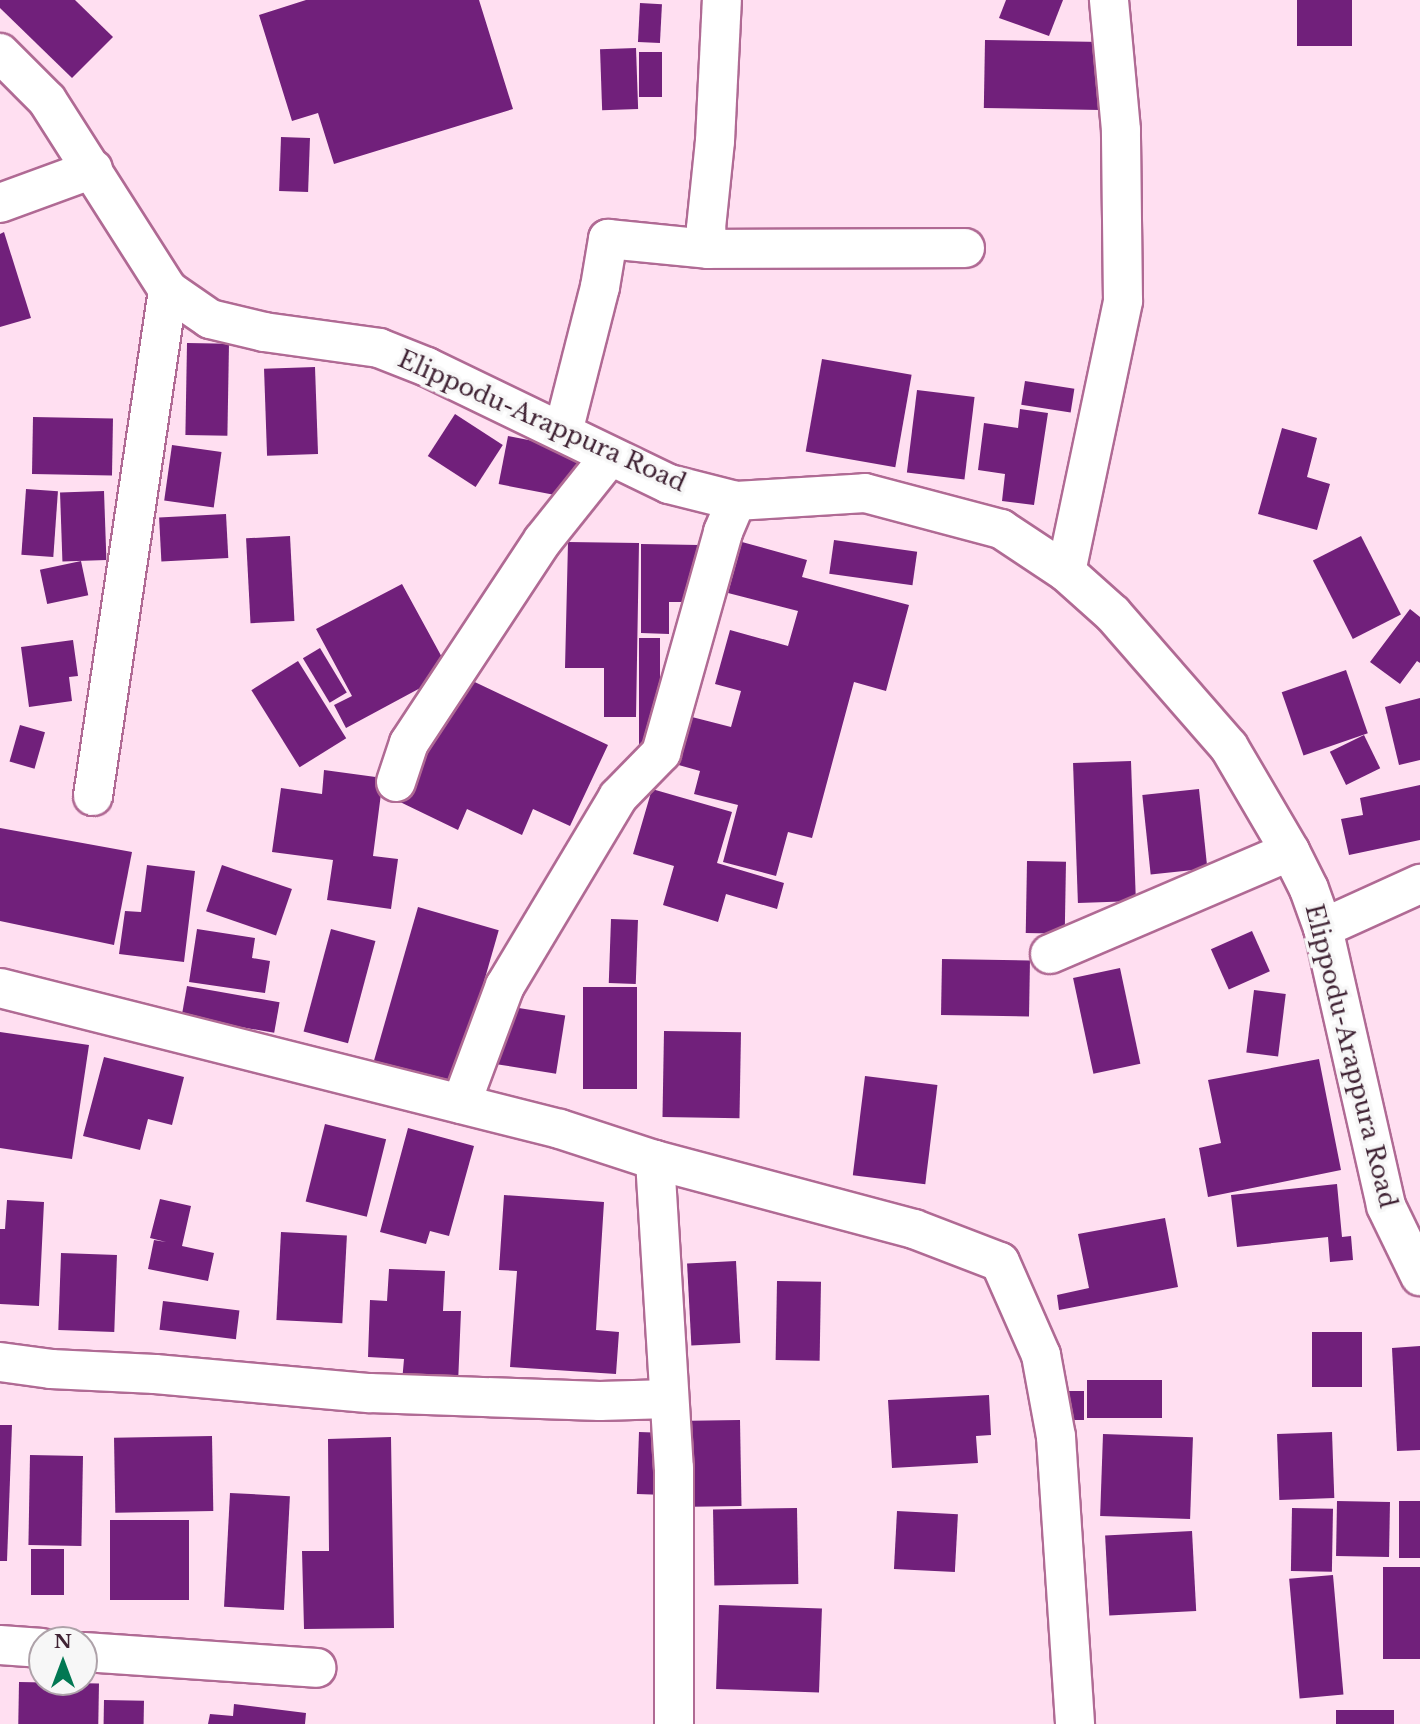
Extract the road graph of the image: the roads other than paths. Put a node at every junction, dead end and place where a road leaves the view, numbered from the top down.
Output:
1 (722, 0) edge
2 (1109, 0) edge
3 (0, 53) edge
4 (93, 169) junction
5 (0, 203) edge
6 (965, 248) dead end
7 (708, 249) junction
8 (168, 290) junction
9 (563, 432) junction
10 (610, 456) junction
11 (736, 501) junction
12 (1066, 572) junction
13 (396, 782) dead end
14 (93, 796) dead end
15 (1290, 851) junction
16 (1420, 884) edge
17 (1323, 928) junction
18 (1050, 954) dead end
19 (0, 988) edge
20 (461, 1104) junction
21 (655, 1160) junction
22 (1420, 1276) edge
23 (0, 1362) edge
24 (669, 1399) junction
25 (0, 1645) edge
26 (28, 1647) edge
27 (98, 1653) edge
28 (316, 1668) dead end
29 (674, 1724) edge
30 (1075, 1724) edge

1 - 7 street
2 - 12 street
3 - 4 street, Elippodu-Arappura Road
4 - 5 street
4 - 8 street, Elippodu-Arappura Road
6 - 7 street
7 - 9 street
8 - 9 street, Elippodu-Arappura Road
8 - 14 street
9 - 10 street, Elippodu-Arappura Road
10 - 11 street, Elippodu-Arappura Road
10 - 13 street
11 - 12 street, Elippodu-Arappura Road
11 - 20 street
12 - 15 street, Elippodu-Arappura Road
15 - 17 street, Elippodu-Arappura Road
15 - 18 street
16 - 17 street
17 - 22 street, Elippodu-Arappura Road
19 - 20 street
20 - 21 street
21 - 24 street
21 - 30 street
23 - 24 street
24 - 29 street
25 - 26 street
27 - 28 street

